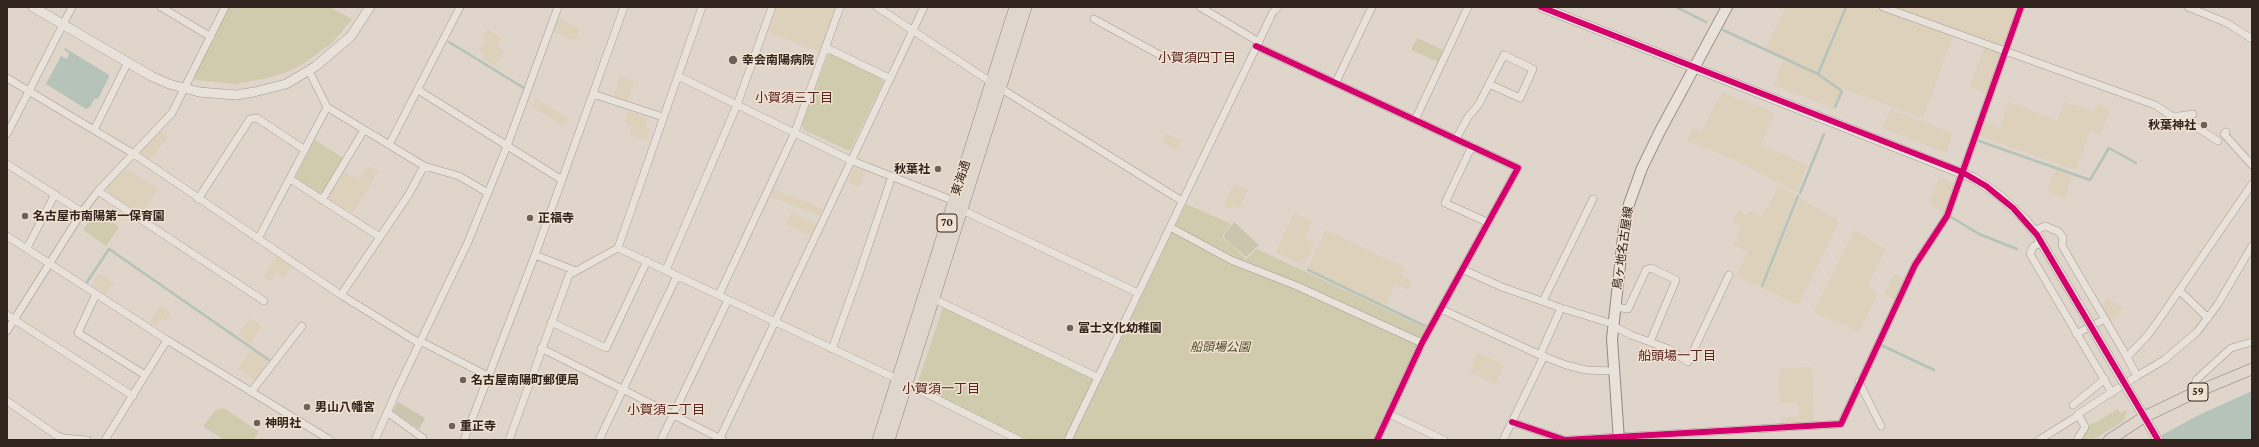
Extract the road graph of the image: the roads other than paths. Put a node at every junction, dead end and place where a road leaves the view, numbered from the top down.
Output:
1 (34, 7) edge
2 (72, 7) edge
3 (161, 7) edge
4 (225, 7) edge
5 (370, 7) edge
6 (460, 7) edge
7 (558, 7) edge
8 (624, 7) edge
9 (702, 7) edge
10 (772, 7) edge
11 (840, 7) edge
12 (877, 7) edge
13 (924, 7) edge
14 (1015, 7) edge
15 (1026, 7) edge
16 (1200, 7) edge
17 (1278, 7) edge
18 (1372, 7) edge
19 (1468, 7) edge
20 (1541, 7) edge
21 (1727, 7) edge
22 (1883, 7) edge
23 (2021, 7) edge
24 (2188, 7) edge
25 (173, 10) edge
26 (1094, 19) dead end
27 (63, 25) junction
28 (913, 30) junction
29 (211, 36) junction
30 (2252, 39) edge
31 (1258, 44) junction
32 (825, 48) junction
33 (2006, 51) junction
34 (1160, 55) dead end
35 (128, 62) junction
36 (1695, 67) junction
37 (309, 71) junction
38 (678, 76) junction
39 (7, 78) edge
40 (889, 78) junction
41 (1336, 82) junction
42 (996, 84) junction
43 (1490, 84) junction
44 (184, 89) junction
45 (418, 90) junction
46 (29, 91) junction
47 (593, 94) junction
48 (737, 105) junction
49 (327, 107) junction
50 (2193, 114) dead end
51 (2179, 116) junction
52 (663, 117) junction
53 (1415, 120) junction
54 (94, 130) junction
55 (364, 130) junction
56 (795, 132) junction
57 (2226, 132) dead end
58 (7, 134) edge
59 (1456, 139) junction
60 (2218, 142) dead end
61 (389, 145) junction
62 (507, 146) junction
63 (1472, 146) junction
64 (305, 150) junction
65 (134, 154) junction
66 (850, 160) junction
67 (7, 164) edge
68 (2252, 165) edge
69 (424, 166) junction
70 (1962, 172) junction
71 (892, 176) junction
72 (290, 179) junction
73 (562, 180) junction
74 (2252, 184) edge
75 (98, 191) junction
76 (488, 193) junction
77 (55, 194) junction
78 (198, 199) junction
79 (1592, 199) dead end
80 (322, 200) junction
81 (954, 201) junction
82 (1182, 201) junction
83 (962, 210) junction
84 (82, 212) junction
85 (1489, 223) junction
86 (1170, 227) junction
87 (2034, 231) junction
88 (7, 236) edge
89 (380, 237) junction
90 (258, 239) junction
91 (2041, 242) junction
92 (2252, 246) edge
93 (27, 248) junction
94 (618, 248) junction
95 (535, 255) junction
96 (50, 262) junction
97 (647, 262) junction
98 (666, 270) junction
99 (1464, 270) junction
100 (576, 272) junction
101 (1729, 274) dead end
102 (677, 276) junction
103 (2180, 291) junction
104 (1138, 293) junction
105 (96, 294) junction
106 (341, 295) junction
107 (718, 295) junction
108 (934, 299) junction
109 (728, 300) junction
110 (264, 301) dead end
111 (1543, 301) junction
112 (1615, 307) junction
113 (1441, 308) junction
114 (1561, 308) junction
115 (7, 314) edge
116 (2208, 318) junction
117 (14, 319) junction
118 (2105, 319) junction
119 (551, 322) junction
120 (774, 322) junction
121 (1613, 325) junction
122 (302, 326) dead end
123 (7, 331) edge
124 (2076, 334) junction
125 (167, 340) junction
126 (420, 342) junction
127 (1650, 342) junction
128 (2252, 342) edge
129 (1422, 343) junction
130 (542, 348) junction
131 (832, 349) junction
132 (1542, 356) junction
133 (2127, 357) junction
134 (2252, 370) edge
135 (1613, 371) junction
136 (146, 375) junction
137 (2137, 376) junction
138 (490, 377) junction
139 (1097, 377) junction
140 (897, 379) junction
141 (2105, 380) junction
142 (1859, 382) junction
143 (907, 385) junction
144 (623, 389) junction
145 (251, 392) junction
146 (2112, 393) junction
147 (2194, 393) junction
148 (133, 396) junction
149 (7, 402) edge
150 (2073, 405) dead end
151 (387, 412) junction
152 (1390, 414) junction
153 (673, 415) junction
154 (2079, 415) junction
155 (2144, 417) junction
156 (1512, 422) junction
157 (1881, 426) dead end
158 (721, 439) edge
159 (1619, 439) edge
160 (87, 440) edge
161 (105, 440) edge
162 (330, 440) edge
163 (375, 440) edge
164 (422, 440) edge
165 (464, 440) edge
166 (509, 440) edge
167 (599, 440) edge
168 (661, 440) edge
169 (878, 440) edge
170 (889, 440) edge
171 (1019, 440) edge
172 (1068, 440) edge
173 (1377, 440) edge
174 (1444, 440) edge
175 (1503, 440) edge
176 (1565, 440) edge
177 (1594, 440) edge
178 (2039, 440) edge
179 (2077, 440) edge
180 (2109, 440) edge
181 (2158, 440) edge

1 - 27 street
2 - 27 street
3 - 25 street
4 - 29 street
5 - 37 street
6 - 45 street
7 - 62 street
8 - 47 street
9 - 38 street
10 - 48 street
11 - 32 street
12 - 28 street
13 - 28 street
14 - 42 main road, 東海通 / 70
15 - 42 main road, 東海通 / 70
16 - 31 street
17 - 31 street
18 - 41 street
19 - 53 street
20 - 36 street
21 - 36 main road, 鳥ヶ地名古屋線
22 - 33 street
23 - 33 street
24 - 30 street
25 - 29 street
26 - 34 street
27 - 35 street
27 - 46 street
28 - 40 street
28 - 42 street
29 - 44 street
31 - 41 street
31 - 82 street
32 - 40 street
32 - 56 street
33 - 51 street
33 - 70 street
35 - 44 street
35 - 54 street
36 - 70 street
36 - 112 main road, 鳥ヶ地名古屋線
37 - 44 street
37 - 49 street
38 - 48 street
38 - 52 street
39 - 46 street
40 - 66 street
41 - 53 street
42 - 81 main road, 東海通 / 70
42 - 82 street
42 - 83 main road, 東海通 / 70
43 - 43 street
43 - 59 street
44 - 65 street
45 - 61 street
45 - 62 street
46 - 54 street
46 - 58 street
47 - 52 street
47 - 73 street
48 - 56 street
48 - 98 street
49 - 55 street
49 - 64 street
50 - 51 street
51 - 60 street
52 - 94 street
53 - 59 street
54 - 65 street
55 - 61 street
55 - 80 street
56 - 66 street
56 - 107 street
57 - 68 street
59 - 63 street
61 - 69 street
62 - 73 street
62 - 76 street
63 - 85 street
63 - 85 street
64 - 72 street
64 - 78 street
65 - 75 street
65 - 78 street
66 - 71 street
66 - 120 street
67 - 77 street
69 - 76 street
69 - 89 street
70 - 87 street
70 - 142 street
71 - 81 street
71 - 131 street
72 - 80 street
72 - 90 street
73 - 95 street
74 - 103 street
75 - 84 street
75 - 110 street
76 - 126 street
77 - 84 street
77 - 93 street
78 - 90 street
79 - 111 street
80 - 89 street
81 - 140 main road, 東海通 / 70
82 - 86 street
83 - 104 street
83 - 108 main road, 東海通 / 70
84 - 96 street
85 - 99 street
86 - 104 street
86 - 129 street
87 - 91 street
87 - 118 street
88 - 93 street
89 - 106 street
90 - 106 street
91 - 124 street
91 - 155 street, bridge
92 - 116 street
93 - 96 street
94 - 97 street
94 - 100 street
95 - 100 street
95 - 138 street
96 - 105 street
96 - 117 street
97 - 98 street
97 - 119 street
98 - 102 street
99 - 111 street
99 - 113 street
100 - 119 street
101 - 127 street
102 - 107 street
102 - 144 street
103 - 116 street
103 - 133 street
104 - 139 street
105 - 125 street
105 - 136 street
106 - 126 street
107 - 109 street
108 - 139 street
108 - 143 main road, 東海通 / 70
109 - 120 street
109 - 153 street
111 - 114 street
112 - 121 main road, 鳥ヶ地名古屋線
112 - 127 street
113 - 129 street
113 - 132 street
114 - 121 street
114 - 132 street
115 - 117 street
116 - 137 street
117 - 123 street
117 - 148 street
118 - 124 street
118 - 133 street
119 - 130 street
120 - 131 street
120 - 158 street
121 - 127 street
121 - 135 main road, 鳥ヶ地名古屋線
122 - 145 street
124 - 141 street
125 - 136 street
125 - 145 street
126 - 138 street
126 - 151 street
128 - 147 street
129 - 152 street
130 - 144 street
130 - 166 street
131 - 140 street
132 - 135 street
132 - 156 street
133 - 137 street
134 - 147 main road, 59
135 - 159 main road, 鳥ヶ地名古屋線
136 - 148 street
137 - 146 street
138 - 165 street
139 - 172 street
140 - 143 street
140 - 169 main road, 東海通 / 70
141 - 146 street
141 - 150 street
142 - 157 street
142 - 159 street
143 - 170 main road, 東海通 / 70
143 - 171 street
144 - 153 street
144 - 167 street
145 - 162 street
146 - 154 street
147 - 155 main road, 59
148 - 161 street
149 - 160 street
151 - 163 street
151 - 164 street
152 - 173 street
152 - 174 street
153 - 158 street
153 - 168 street
154 - 178 street
154 - 179 street
155 - 180 main road, 59
155 - 181 street
156 - 175 street
156 - 176 street
159 - 177 street
176 - 177 street

